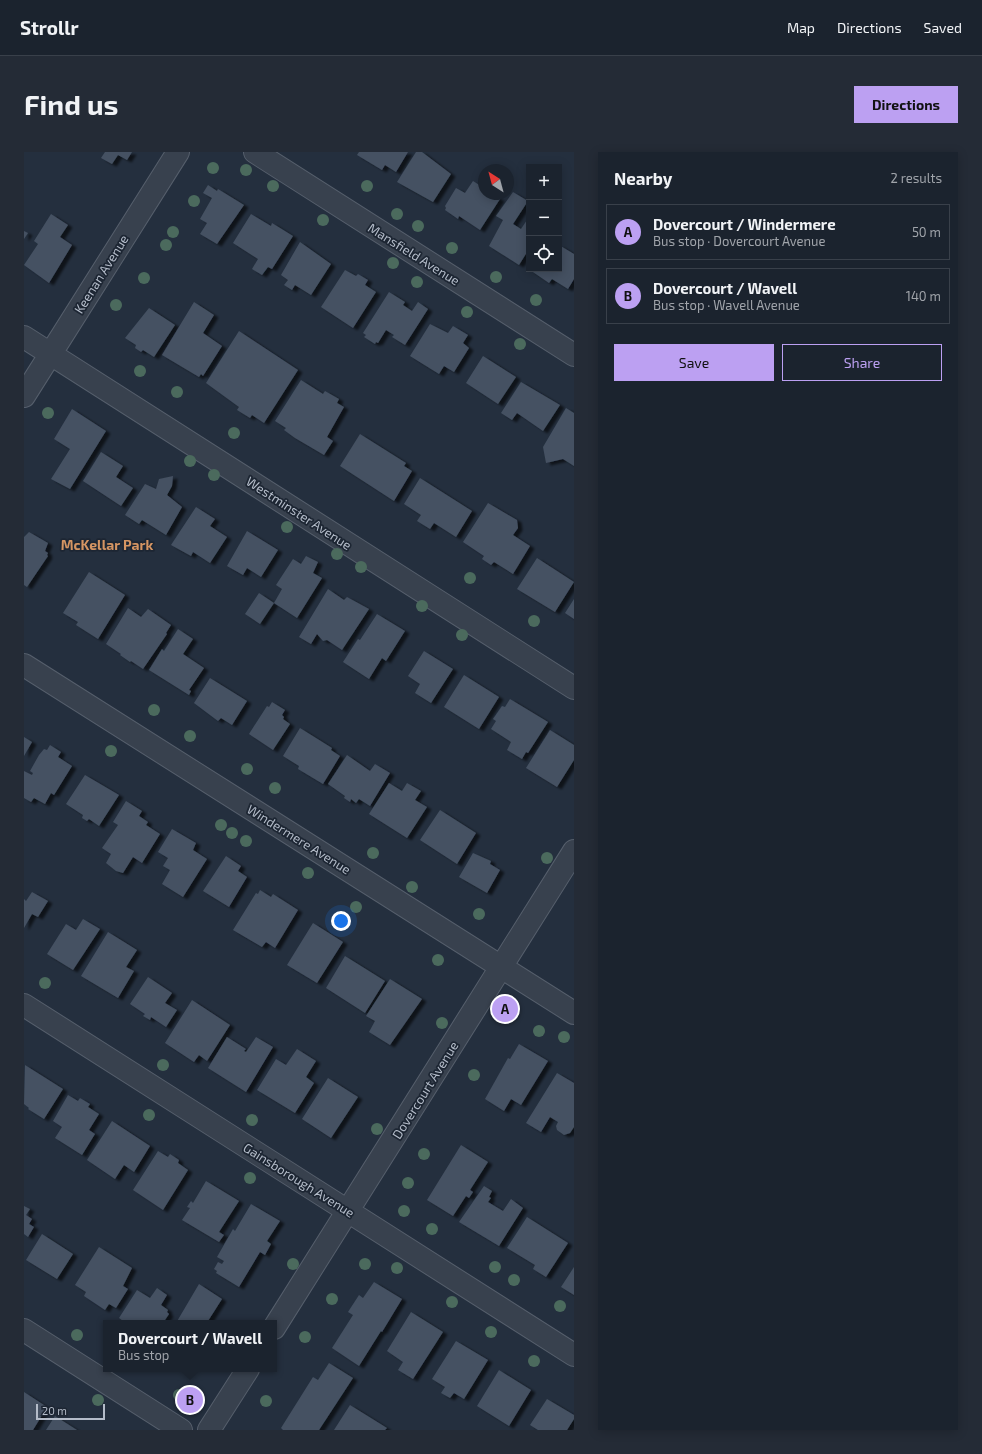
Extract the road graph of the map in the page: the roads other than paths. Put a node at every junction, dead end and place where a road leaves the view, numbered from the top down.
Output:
1 (178, 152) edge
2 (255, 152) edge
3 (24, 337) edge
4 (50, 354) junction
5 (574, 355) edge
6 (24, 396) edge
7 (24, 665) edge
8 (574, 688) edge
9 (574, 851) edge
10 (502, 968) junction
11 (24, 1005) edge
12 (574, 1013) edge
13 (348, 1212) junction
14 (277, 1323) edge
15 (24, 1330) edge
16 (574, 1356) edge
17 (246, 1372) edge
18 (181, 1430) edge
19 (209, 1430) edge

1 - 4 street, Keenan Avenue
2 - 5 street, Mansfield Avenue
3 - 4 street, Westminster Avenue
4 - 6 street, Keenan Avenue
4 - 8 street, Westminster Avenue
7 - 10 street, Windermere Avenue
9 - 10 street, Dovercourt Avenue
10 - 12 street, Windermere Avenue
10 - 13 street, Dovercourt Avenue
11 - 13 street, Gainsborough Avenue
13 - 14 street, Dovercourt Avenue
13 - 16 street, Gainsborough Avenue
15 - 18 street
17 - 19 street

